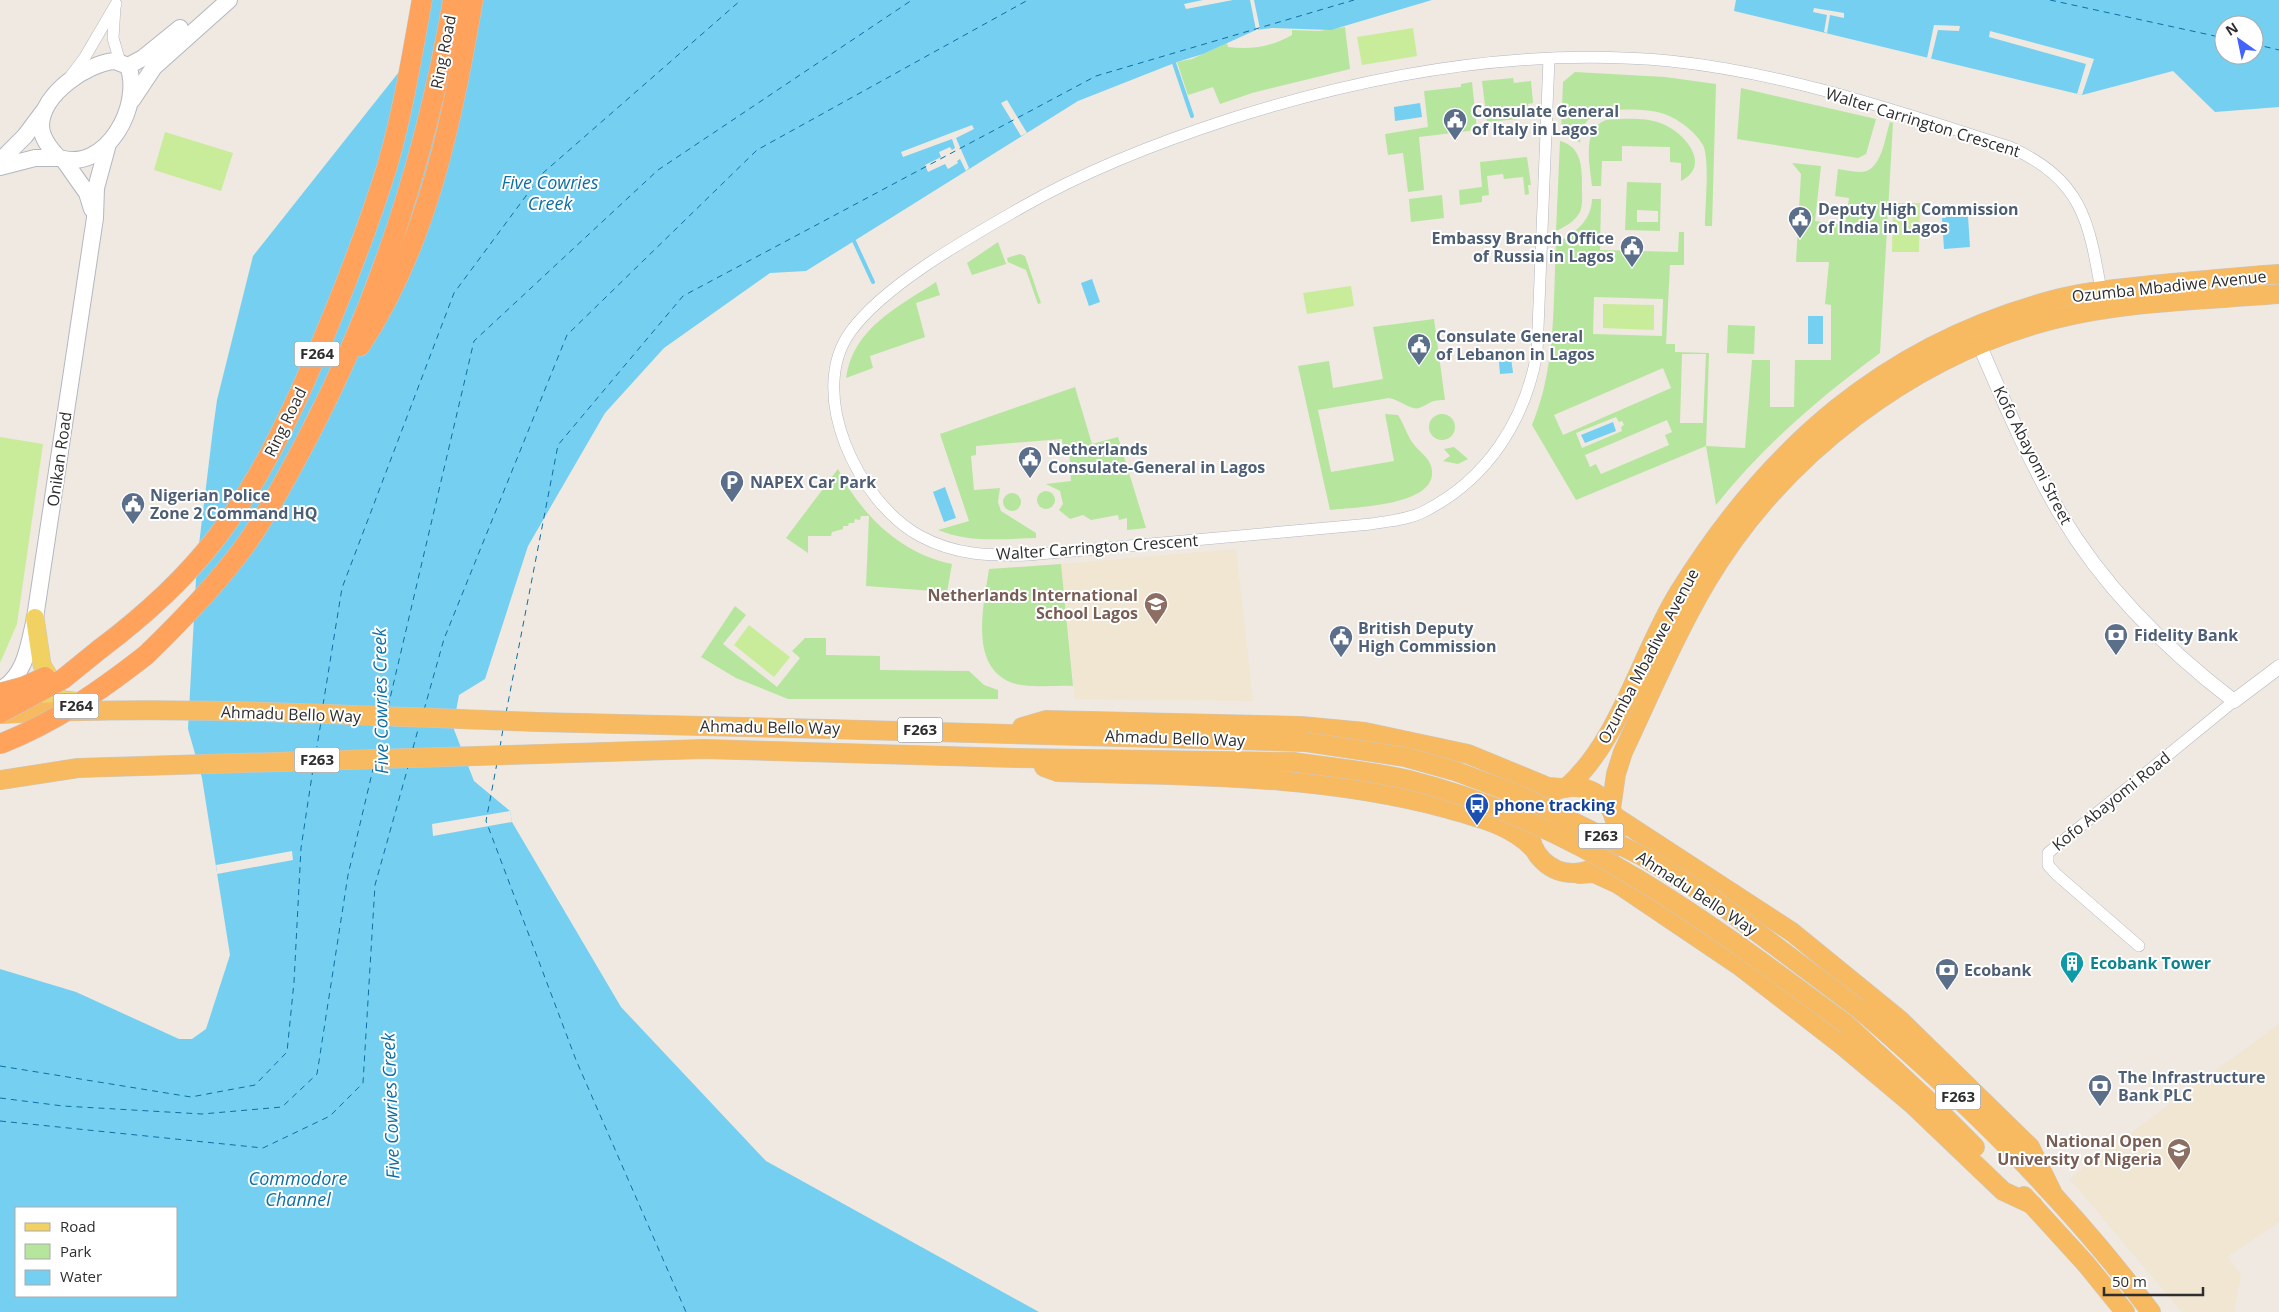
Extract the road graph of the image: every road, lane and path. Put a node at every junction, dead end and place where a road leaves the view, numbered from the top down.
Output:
1 (215, 0) edge
2 (230, 0) edge
3 (422, 0) edge
4 (453, 0) edge
5 (473, 0) edge
6 (116, 2) edge
7 (1549, 59) junction
8 (124, 64) junction
9 (65, 84) junction
10 (131, 102) junction
11 (44, 110) junction
12 (108, 144) junction
13 (61, 159) junction
14 (0, 161) edge
15 (0, 167) edge
16 (95, 218) junction
17 (2279, 274) edge
18 (2101, 290) junction
19 (2279, 294) edge
20 (2105, 310) junction
21 (1976, 336) junction
22 (338, 379) junction
23 (35, 618) junction
24 (100, 649) junction
25 (2279, 667) edge
26 (0, 692) edge
27 (2234, 701) junction
28 (85, 703) junction
29 (126, 709) junction
30 (0, 713) edge
31 (1007, 732) junction
32 (0, 744) edge
33 (1016, 758) junction
34 (0, 780) edge
35 (1564, 788) junction
36 (1613, 812) junction
37 (1533, 848) junction
38 (1579, 874) junction
39 (2139, 946) dead end
40 (2052, 1192) junction
41 (2033, 1205) junction
42 (2125, 1312) edge
43 (2151, 1312) edge

1 - 8 main road
2 - 10 main road
3 - 24 highway, Ring Road / F264
4 - 22 highway, Ring Road / F264
5 - 22 highway
6 - 8 street
6 - 9 street
7 - 7 street, Walter Carrington Crescent
7 - 18 street, Walter Carrington Crescent
8 - 9 main road
8 - 10 main road
9 - 11 main road
10 - 12 main road
11 - 13 main road
11 - 14 main road
12 - 13 main road
12 - 16 main road, Onikan Road
13 - 15 main road
13 - 16 main road
16 - 23 main road, Onikan Road
17 - 18 highway, Ozumba Mbadiwe Avenue
18 - 20 street, Walter Carrington Crescent
18 - 21 highway, Ozumba Mbadiwe Avenue
19 - 20 highway, Ozumba Mbadiwe Avenue
20 - 21 highway, Ozumba Mbadiwe Avenue
21 - 27 street, Kofo Abayomi Street
21 - 35 highway, Ozumba Mbadiwe Avenue
21 - 36 highway, Ozumba Mbadiwe Avenue
22 - 32 highway, Ring Road / F264, bridge
23 - 26 main road, Onikan Road
23 - 28 main road
24 - 26 highway, bridge
24 - 30 highway, F264, bridge
25 - 27 street, Kofo Abayomi Road
26 - 28 main road
27 - 39 street, Kofo Abayomi Road
28 - 29 main road
29 - 30 highway, Ahmadu Bello Way / F263
29 - 31 highway, Ahmadu Bello Way / F263
31 - 35 highway
31 - 40 highway, Ahmadu Bello Way / F263, bridge
33 - 34 highway, Ahmadu Bello Way / F263
33 - 37 highway
33 - 41 highway, Ahmadu Bello Way / F263, bridge
35 - 36 highway
35 - 37 highway
36 - 38 highway
36 - 40 highway
37 - 38 highway
38 - 41 highway
40 - 43 highway, Ahmadu Bello Way / F263
41 - 42 highway, Ahmadu Bello Way / F263

